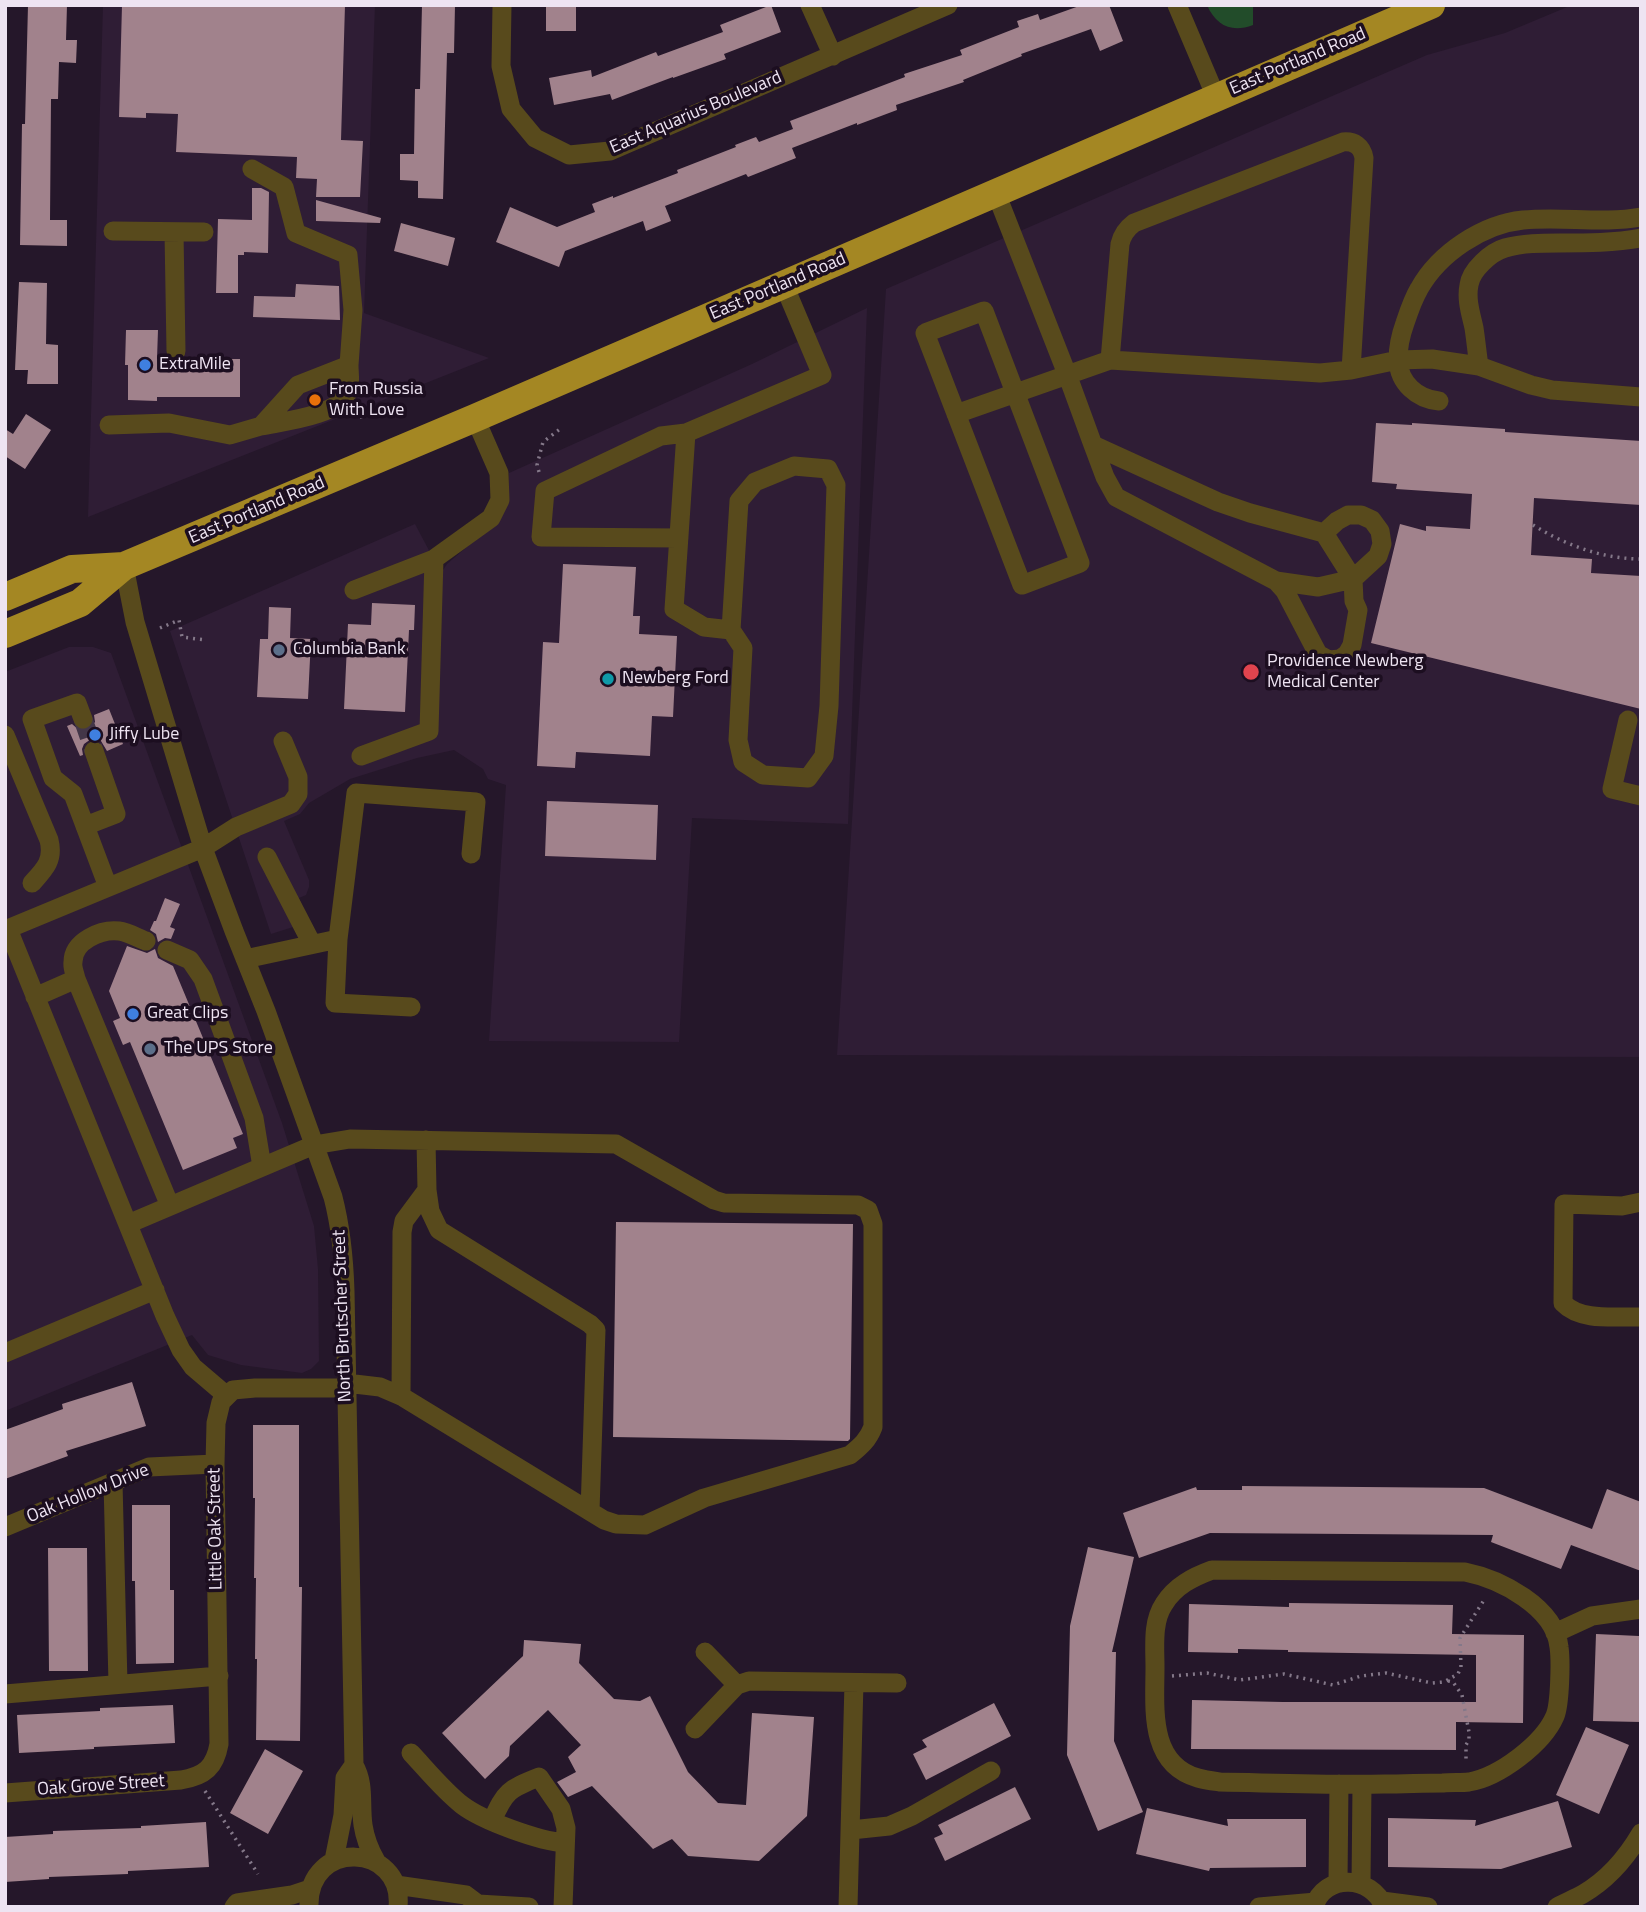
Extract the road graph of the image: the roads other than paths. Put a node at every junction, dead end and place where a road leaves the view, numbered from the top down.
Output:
1 (502, 5) edge
2 (810, 5) edge
3 (948, 5) edge
4 (1177, 5) edge
5 (1431, 5) edge
6 (833, 55) junction
7 (1216, 97) junction
8 (252, 169) dead end
9 (996, 193) junction
10 (1641, 217) edge
11 (1588, 220) junction
12 (113, 231) dead end
13 (174, 232) junction
14 (204, 232) dead end
15 (1641, 238) edge
16 (1587, 243) junction
17 (784, 285) junction
18 (176, 351) dead end
19 (1110, 360) junction
20 (1398, 360) junction
21 (349, 365) junction
22 (1479, 366) junction
23 (1351, 370) junction
24 (1068, 374) junction
25 (1014, 392) junction
26 (1641, 397) edge
27 (1439, 401) dead end
28 (956, 414) junction
29 (475, 418) junction
30 (109, 425) dead end
31 (261, 426) junction
32 (686, 433) junction
33 (1094, 445) junction
34 (1324, 533) junction
35 (679, 538) junction
36 (433, 559) junction
37 (124, 566) junction
38 (1353, 579) junction
39 (1276, 581) junction
40 (354, 590) dead end
41 (5, 597) edge
42 (731, 630) junction
43 (5, 634) edge
44 (83, 719) dead end
45 (1628, 720) dead end
46 (5, 735) edge
47 (283, 741) dead end
48 (94, 751) tunnel mouth
49 (361, 756) dead end
50 (1641, 796) edge
51 (85, 826) junction
52 (203, 848) junction
53 (471, 854) dead end
54 (267, 858) dead end
55 (33, 883) dead end
56 (108, 887) junction
57 (7, 929) edge
58 (338, 939) junction
59 (146, 941) dead end
60 (312, 944) junction
61 (167, 950) dead end
62 (245, 959) junction
63 (76, 979) junction
64 (36, 997) junction
65 (411, 1007) dead end
66 (426, 1140) junction
67 (314, 1145) junction
68 (262, 1167) junction
69 (427, 1190) junction
70 (1641, 1202) edge
71 (170, 1206) junction
72 (128, 1224) junction
73 (155, 1290) junction
74 (1641, 1317) edge
75 (5, 1353) edge
76 (346, 1386) junction
77 (227, 1396) junction
78 (401, 1396) junction
79 (215, 1464) junction
80 (113, 1482) junction
81 (590, 1511) junction
82 (5, 1527) edge
83 (1641, 1609) edge
84 (1555, 1633) junction
85 (705, 1652) dead end
86 (219, 1676) junction
87 (854, 1683) junction
88 (897, 1683) dead end
89 (118, 1684) junction
90 (737, 1685) junction
91 (5, 1693) edge
92 (695, 1729) dead end
93 (411, 1753) dead end
94 (354, 1765) junction
95 (991, 1771) dead end
96 (197, 1777) joint
97 (1339, 1784) junction
98 (1362, 1785) junction
99 (5, 1793) edge
100 (492, 1821) junction
101 (851, 1830) junction
102 (1641, 1833) edge
103 (565, 1843) junction
104 (334, 1860) junction
105 (376, 1861) junction
106 (1338, 1883) junction
107 (1361, 1883) junction
108 (396, 1885) junction
109 (310, 1898) edge
110 (1584, 1901) edge
111 (1315, 1904) edge
112 (1383, 1904) edge
113 (477, 1905) edge
114 (234, 1907) edge
115 (398, 1907) edge
116 (529, 1907) edge
117 (563, 1907) edge
118 (848, 1907) edge
119 (1259, 1907) edge
120 (1428, 1907) edge
121 (1557, 1907) edge

1 - 6 street, East Aquarius Boulevard
2 - 6 street
3 - 6 street, East Aquarius Boulevard
4 - 7 street
5 - 7 highway, East Portland Road
7 - 9 highway, East Portland Road
8 - 21 street
9 - 17 highway, East Portland Road
9 - 24 street
10 - 11 street
11 - 16 street
11 - 20 street
12 - 13 street
13 - 14 street
13 - 18 street
15 - 16 street
16 - 22 street
17 - 29 highway, East Portland Road
17 - 32 street
19 - 23 street
19 - 23 street
19 - 24 street
20 - 22 street
20 - 23 street
20 - 27 street
21 - 31 street
21 - 31 street
22 - 26 street
24 - 25 street
24 - 33 street
25 - 28 street
25 - 28 street
25 - 28 street
29 - 36 street
29 - 37 highway, East Portland Road
30 - 31 street
32 - 35 street
32 - 35 street
33 - 34 street
33 - 39 street
34 - 38 street
34 - 38 street
35 - 42 street
36 - 40 street
36 - 49 street
37 - 41 highway, East Portland Road
37 - 43 highway, East Portland Road
37 - 52 street, North Brutscher Street
38 - 39 street
38 - 39 street
42 - 42 street
44 - 51 street
45 - 50 street
46 - 55 street
47 - 52 street
48 - 51 street
51 - 56 street
52 - 56 street
52 - 62 street, North Brutscher Street
53 - 58 street
54 - 60 street
56 - 57 street
57 - 64 street
58 - 60 street
58 - 65 street
59 - 63 street
60 - 62 street
61 - 68 street
62 - 67 street, North Brutscher Street
63 - 64 street
63 - 71 street
64 - 72 street
66 - 67 street
66 - 69 street
66 - 81 street
67 - 68 street
67 - 76 street, North Brutscher Street
68 - 71 street
69 - 78 street
69 - 81 street
70 - 74 street
71 - 72 street
72 - 73 street
73 - 75 street
73 - 77 street
76 - 77 street
76 - 78 street
76 - 94 street, North Brutscher Street
77 - 79 street, Little Oak Street
78 - 81 street
79 - 80 street, Oak Hollow Drive
79 - 86 street, Little Oak Street
80 - 82 street, Oak Hollow Drive
80 - 89 street
83 - 84 street
84 - 97 street
84 - 98 street
85 - 90 street
86 - 89 street
86 - 96 street, Little Oak Street
87 - 88 street
87 - 90 street
87 - 101 street
89 - 91 street
90 - 92 street
93 - 100 street
94 - 104 street, North Brutscher Street
94 - 105 street, North Brutscher Street
95 - 101 street
96 - 99 street, Oak Grove Street
97 - 98 street
97 - 106 street
98 - 107 street
100 - 103 street
100 - 103 street
101 - 118 street
102 - 110 street
103 - 117 street
104 - 105 street
104 - 109 street
105 - 108 street, North Brutscher Street
106 - 107 street
106 - 111 street
107 - 112 street
108 - 113 street
108 - 115 street
109 - 114 street
110 - 121 street
111 - 119 street
112 - 120 street
113 - 116 street

